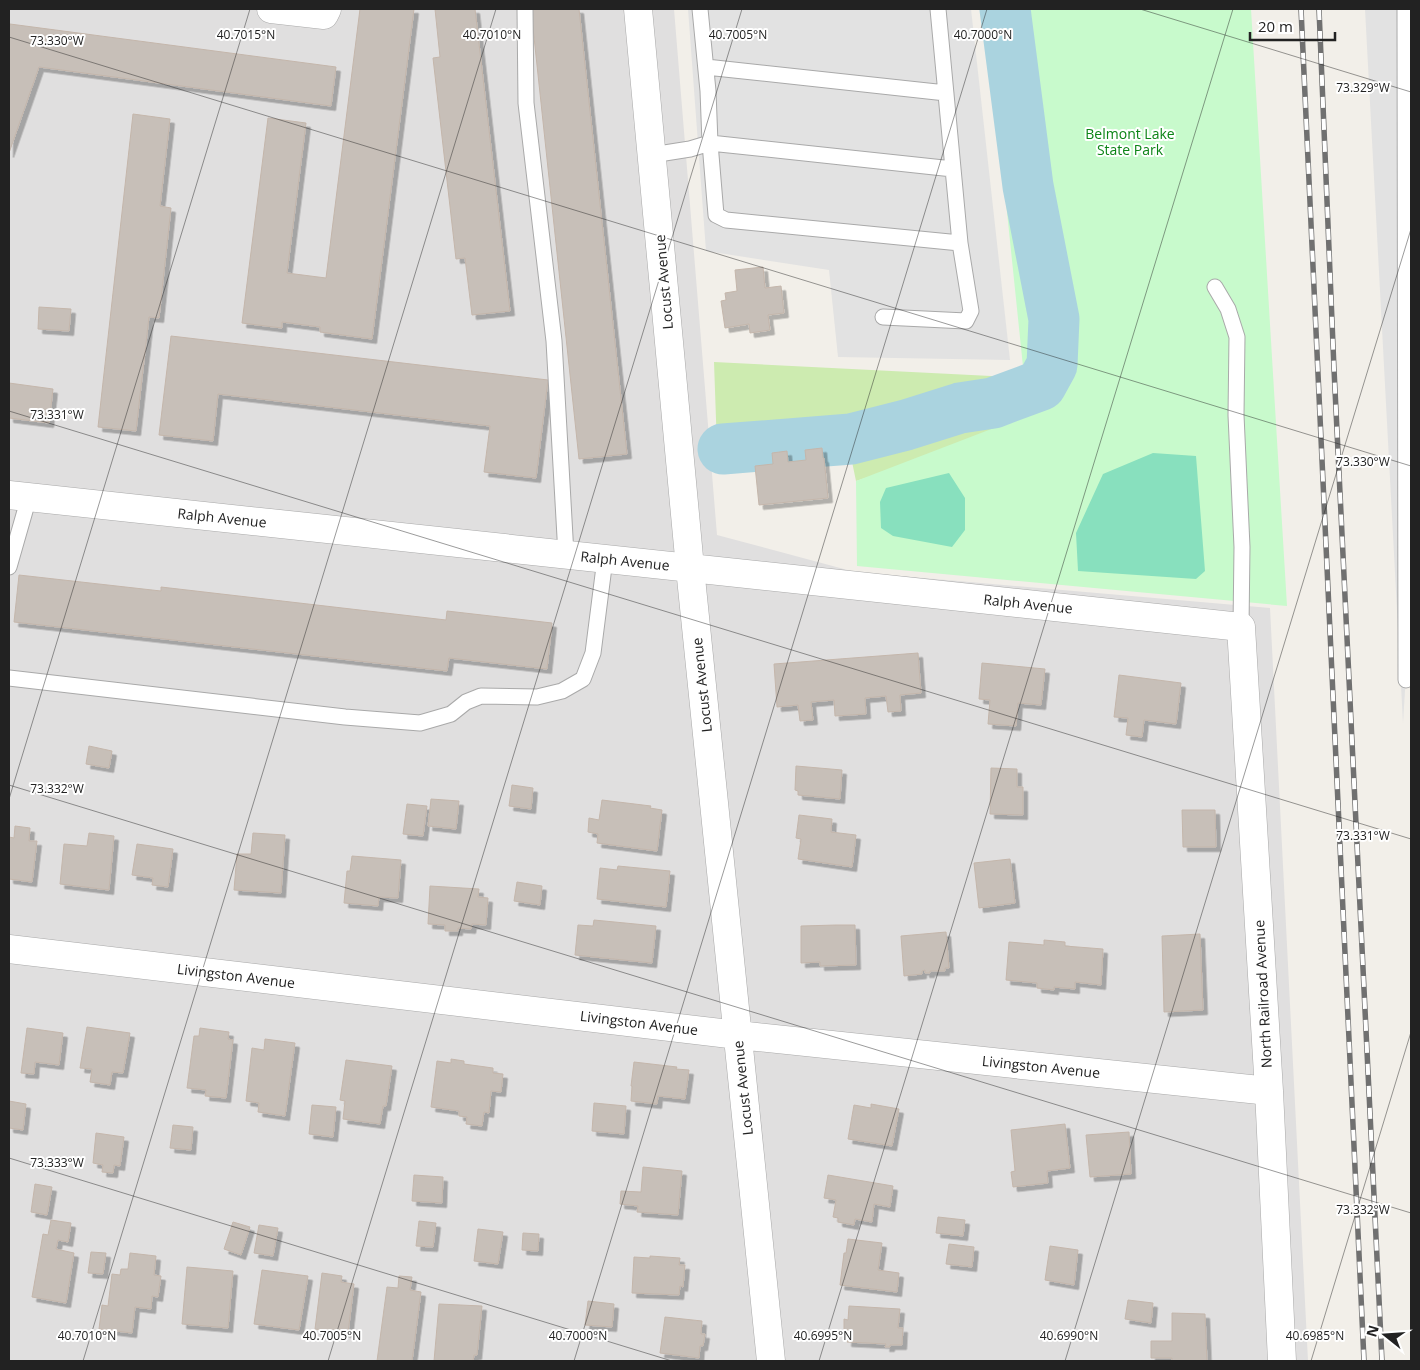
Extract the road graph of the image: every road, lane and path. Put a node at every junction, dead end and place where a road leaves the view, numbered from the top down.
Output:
1 (271, 9) edge
2 (327, 9) edge
3 (525, 9) edge
4 (638, 9) edge
5 (700, 9) edge
6 (934, 9) edge
7 (938, 9) edge
8 (1404, 9) edge
9 (706, 67) junction
10 (946, 93) junction
11 (710, 143) junction
12 (652, 155) junction
13 (953, 169) junction
14 (960, 243) junction
15 (1215, 287) dead end
16 (883, 317) dead end
17 (19, 496) edge
18 (566, 555) junction
19 (605, 559) junction
20 (9, 567) edge
21 (690, 568) junction
22 (1241, 628) junction
23 (9, 678) edge
24 (1406, 680) dead end
25 (9, 949) edge
26 (738, 1035) junction
27 (1269, 1091) junction
28 (770, 1361) edge
29 (1282, 1361) edge

1 - 2 street
3 - 18 lane
4 - 12 street, Locust Avenue
5 - 9 lane
6 - 7 lane
7 - 10 lane
8 - 24 lane
9 - 10 lane
9 - 11 lane
10 - 13 lane
11 - 12 lane
11 - 13 lane
11 - 14 lane
12 - 21 street, Locust Avenue
13 - 14 lane
14 - 16 lane
15 - 22 lane
17 - 18 street, Ralph Avenue
17 - 20 lane
18 - 19 street, Ralph Avenue
19 - 21 street, Ralph Avenue
19 - 23 lane
21 - 22 street, Ralph Avenue
21 - 26 street, Locust Avenue
22 - 27 street, North Railroad Avenue
25 - 26 street, Livingston Avenue
26 - 27 street, Livingston Avenue
26 - 28 street, Locust Avenue
27 - 29 street, North Railroad Avenue

